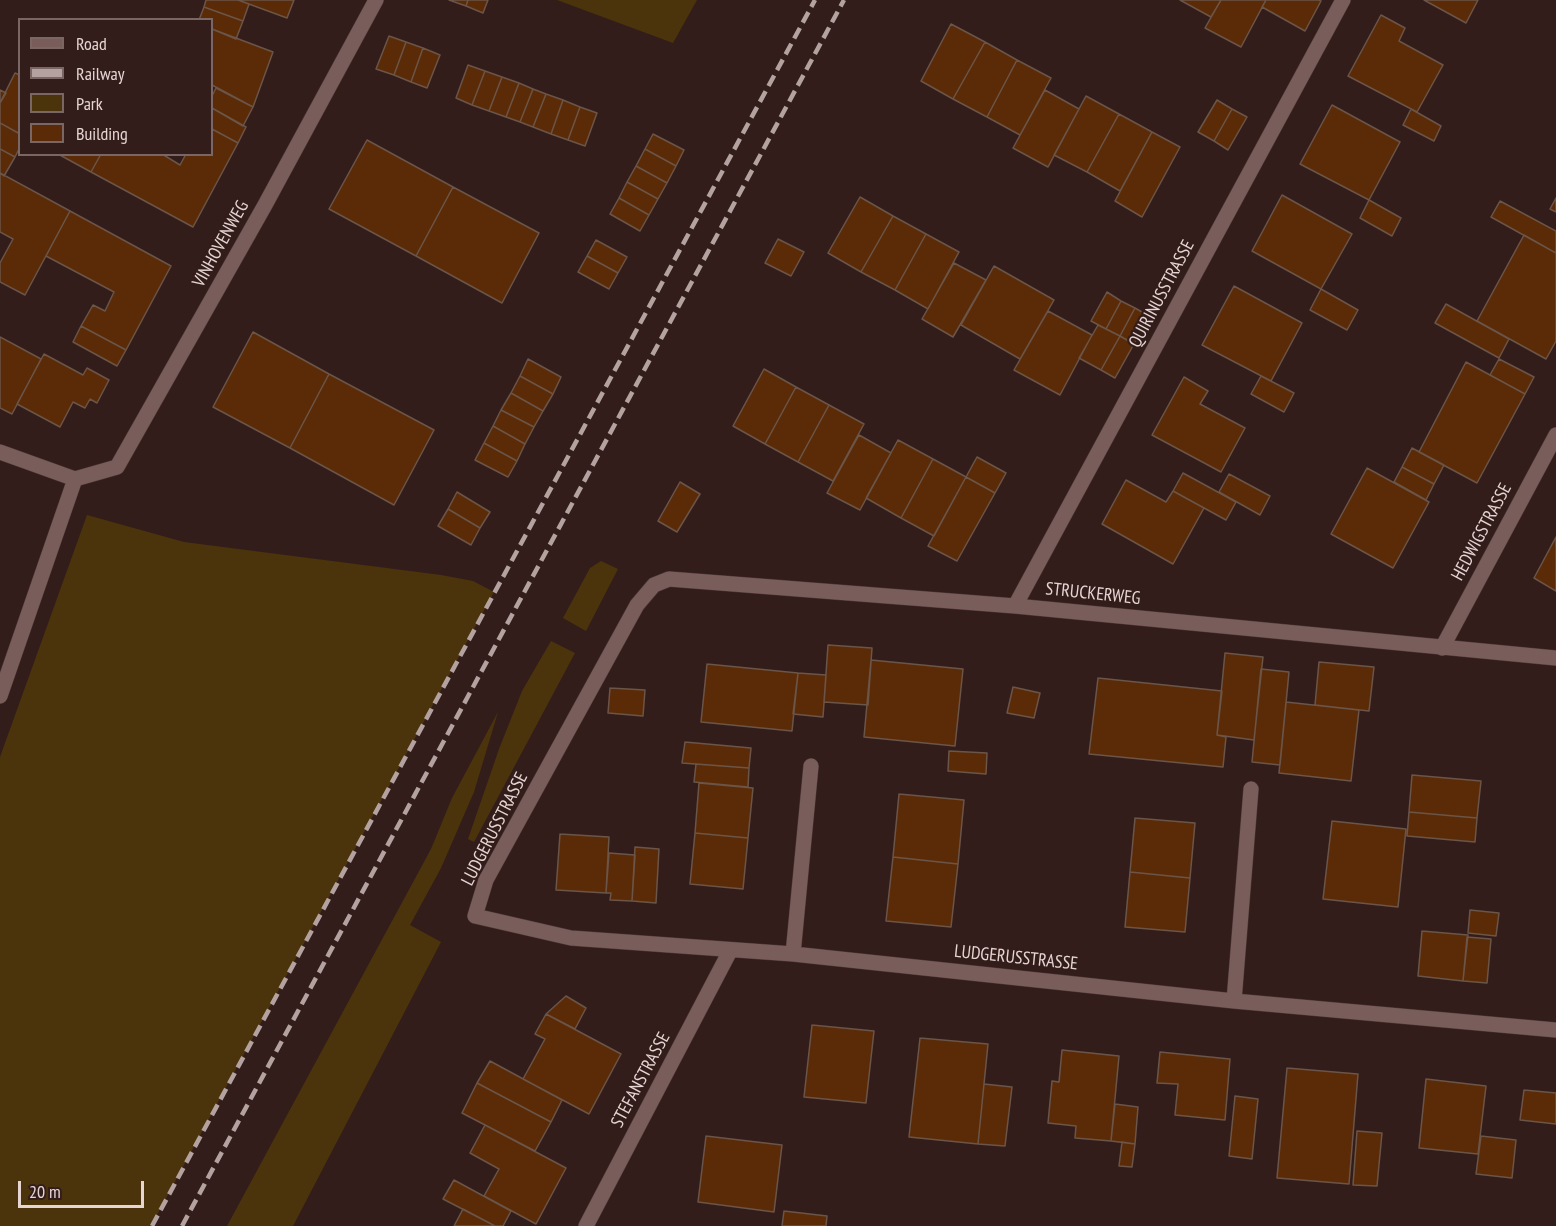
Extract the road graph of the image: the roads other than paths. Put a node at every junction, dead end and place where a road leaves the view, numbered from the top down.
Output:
1 (376, 0) edge
2 (1343, 0) edge
3 (1556, 435) edge
4 (0, 452) edge
5 (75, 479) junction
6 (637, 605) joint
7 (1015, 606) junction
8 (1442, 648) junction
9 (1556, 658) edge
10 (0, 696) edge
11 (811, 766) dead end
12 (1251, 789) dead end
13 (730, 951) junction
14 (793, 954) junction
15 (1234, 1001) junction
16 (1556, 1030) edge
17 (586, 1226) edge

1 - 5 street, VINHOVENWEG
2 - 7 street, QUIRINUSSTRASSE
3 - 8 street, HEDWIGSTRASSE
4 - 5 street
5 - 10 street
6 - 7 street, STRUCKERWEG
6 - 13 street, LUDGERUSSTRASSE
7 - 8 street, STRUCKERWEG
8 - 9 street, STRUCKERWEG
11 - 14 street
12 - 15 street
13 - 14 street, LUDGERUSSTRASSE
13 - 17 street, STEFANSTRASSE
14 - 15 street, LUDGERUSSTRASSE
15 - 16 street, LUDGERUSSTRASSE

